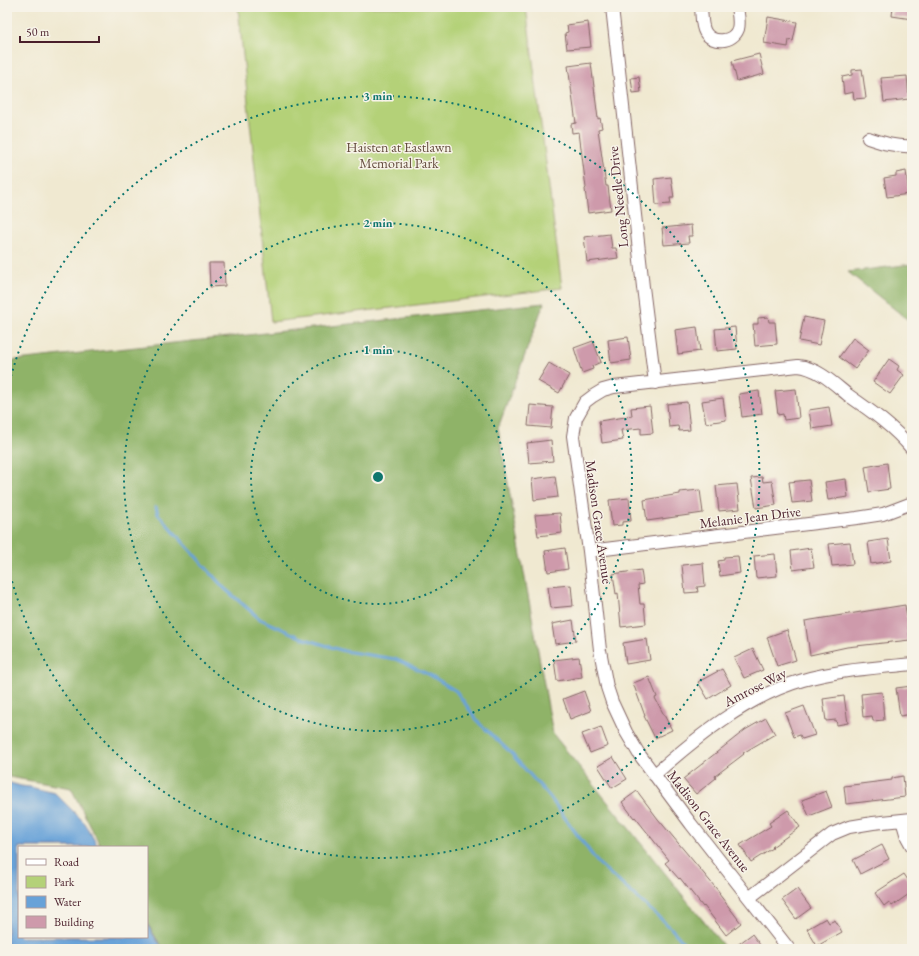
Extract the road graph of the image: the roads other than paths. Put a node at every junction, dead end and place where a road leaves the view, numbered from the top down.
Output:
1 (612, 7) edge
2 (701, 7) edge
3 (737, 7) edge
4 (868, 138) dead end
5 (912, 146) edge
6 (655, 383) junction
7 (912, 449) edge
8 (912, 503) edge
9 (589, 551) junction
10 (912, 664) edge
11 (654, 775) junction
12 (907, 819) edge
13 (912, 846) edge
14 (749, 898) junction
15 (789, 949) edge

1 - 6 street, Long Needle Drive
2 - 3 street
4 - 5 street
6 - 7 street, Madison Grace Avenue
6 - 9 street, Madison Grace Avenue
8 - 9 street, Melanie Jean Drive
9 - 11 street, Madison Grace Avenue
10 - 11 street, Amrose Way
11 - 14 street, Madison Grace Avenue
12 - 13 street
12 - 14 street
14 - 15 street, Madison Grace Avenue

